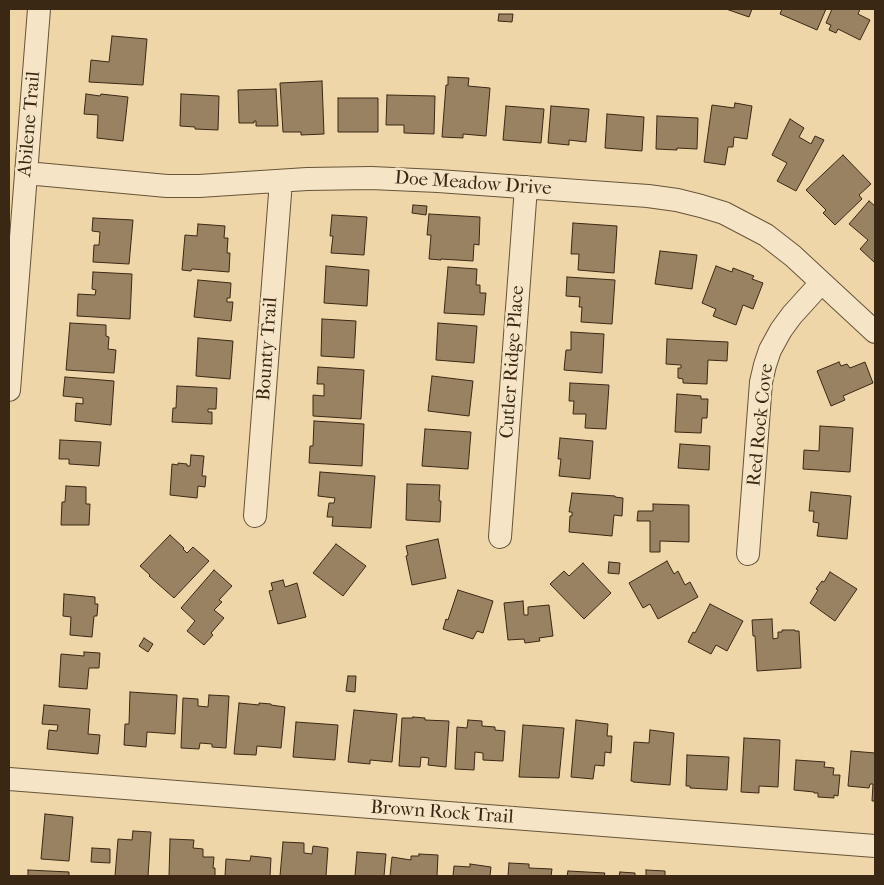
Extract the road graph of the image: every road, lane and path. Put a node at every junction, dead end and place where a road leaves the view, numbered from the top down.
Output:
1 (39, 9) edge
2 (26, 173) junction
3 (280, 181) junction
4 (526, 187) junction
5 (821, 283) junction
6 (875, 332) edge
7 (9, 390) edge
8 (255, 516) dead end
9 (500, 537) dead end
10 (748, 554) dead end
11 (9, 778) edge
12 (875, 846) edge

1 - 2 street, Abilene Trail
2 - 3 street, Doe Meadow Drive
2 - 7 street, Abilene Trail
3 - 4 street, Doe Meadow Drive
3 - 8 street, Bounty Trail
4 - 5 street, Doe Meadow Drive
4 - 9 street, Cutler Ridge Place
5 - 6 street, Doe Meadow Drive
5 - 10 street, Red Rock Cove
11 - 12 street, Brown Rock Trail

